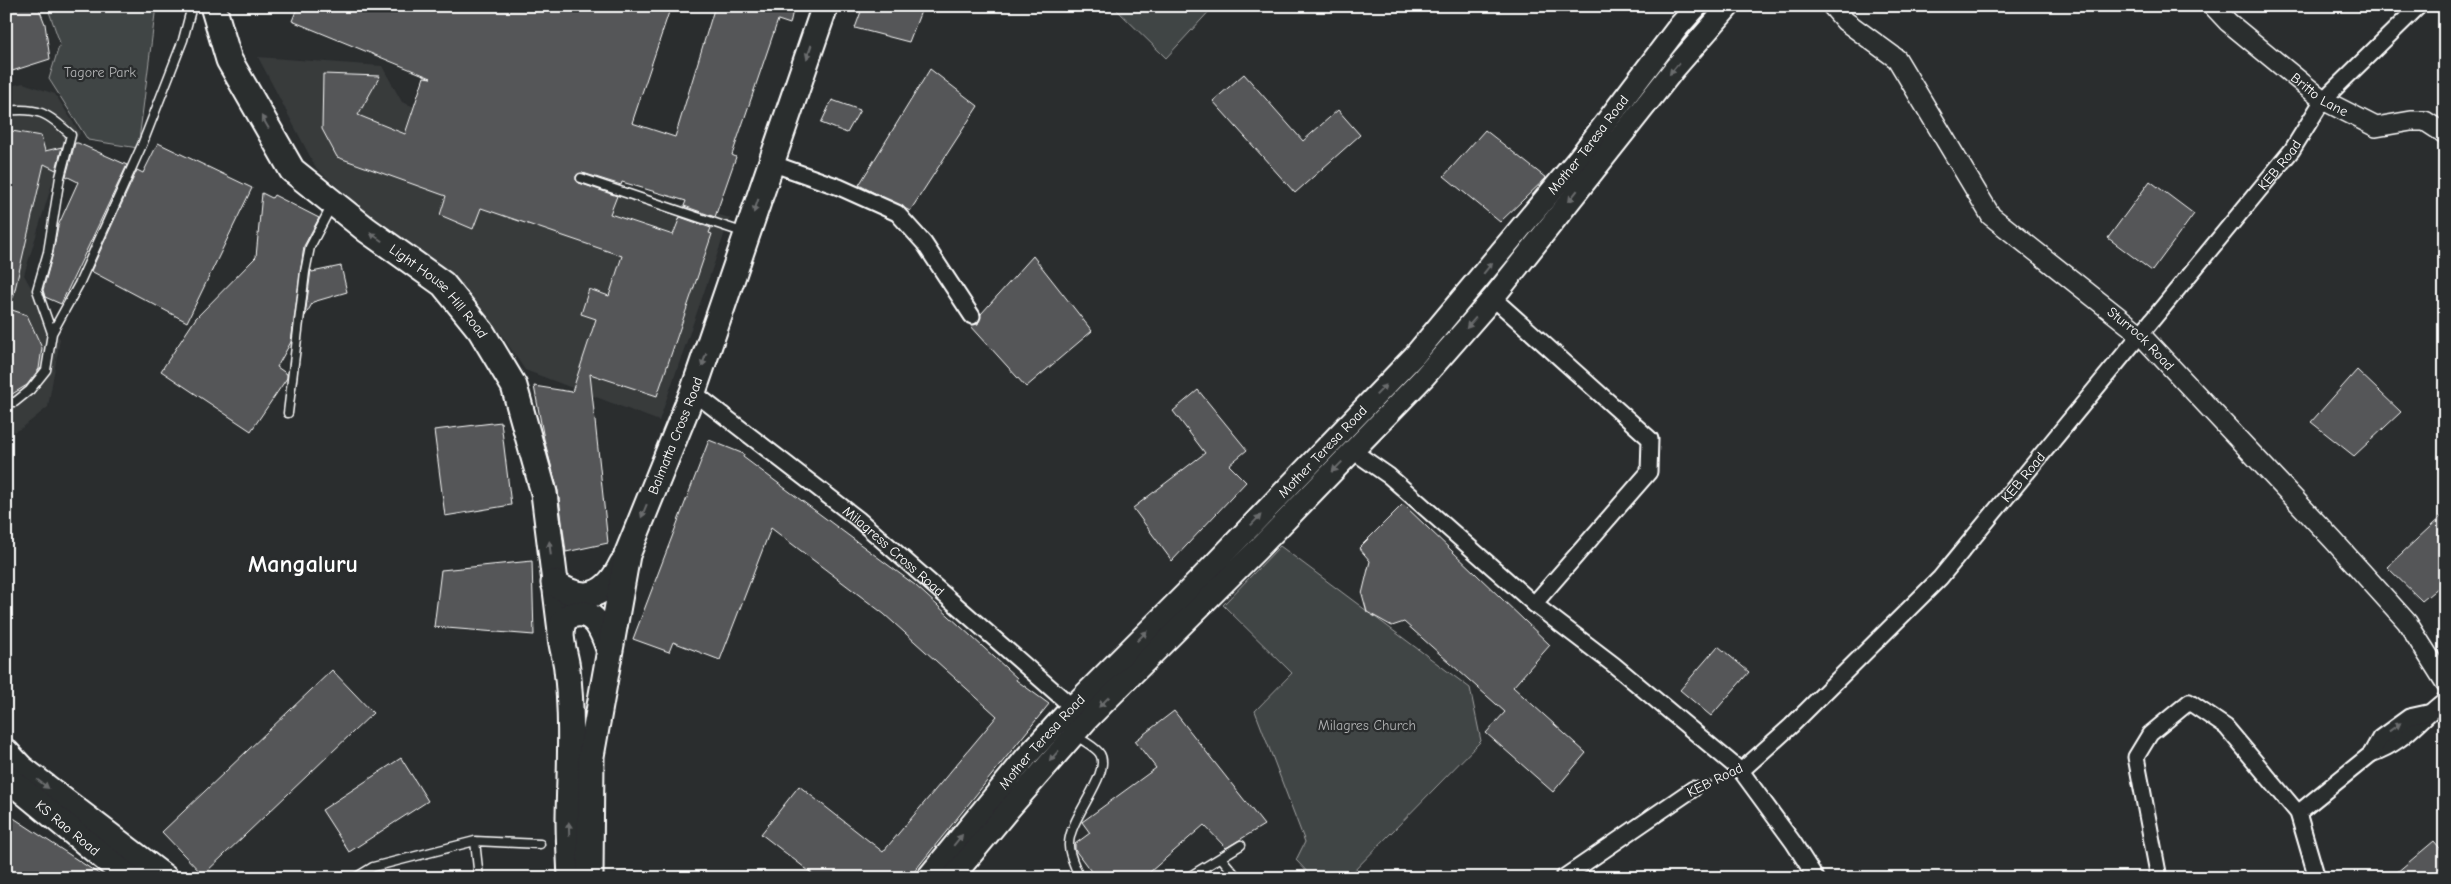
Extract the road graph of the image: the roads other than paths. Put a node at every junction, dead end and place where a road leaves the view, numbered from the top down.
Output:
1 (192, 6) edge
2 (212, 6) edge
3 (825, 6) edge
4 (1697, 6) edge
5 (1730, 6) edge
6 (1832, 6) edge
7 (2213, 6) edge
8 (2419, 6) edge
9 (1679, 26) junction
10 (1698, 42) junction
11 (2323, 100) junction
12 (6, 111) edge
13 (2445, 134) edge
14 (771, 163) junction
15 (581, 178) dead end
16 (333, 203) junction
17 (747, 233) junction
18 (1493, 298) junction
19 (972, 316) dead end
20 (52, 334) junction
21 (2140, 334) junction
22 (693, 392) junction
23 (6, 402) edge
24 (288, 412) dead end
25 (1353, 451) junction
26 (627, 555) junction
27 (554, 583) junction
28 (1534, 604) junction
29 (561, 631) junction
30 (609, 650) junction
31 (2445, 682) edge
32 (2445, 700) edge
33 (1078, 720) junction
34 (6, 752) edge
35 (1741, 770) junction
36 (6, 777) edge
37 (1693, 789) road end
38 (2298, 813) junction
39 (475, 841) junction
40 (540, 844) dead end
41 (1241, 845) dead end
42 (1222, 859) junction
43 (161, 876) edge
44 (1078, 877) edge
45 (128, 878) edge
46 (355, 878) edge
47 (479, 878) edge
48 (571, 878) edge
49 (590, 878) edge
50 (927, 878) edge
51 (952, 878) edge
52 (1187, 878) edge
53 (1238, 878) edge
54 (1563, 878) edge
55 (1816, 878) edge
56 (2159, 878) edge
57 (2317, 878) edge

1 - 20 lane
16 -> 2 main road, Light House Hill Road
3 -> 14 main road, Balmatta Cross Road
4 - 9 main road, Mother Teresa Road
5 - 10 main road
6 - 21 street, Sturrock Road
7 - 11 street, Britto Lane
8 - 11 street, KEB Road
9 - 10 main road
33 -> 9 main road, Mother Teresa Road
10 -> 18 main road
11 - 13 street, Britto Lane
11 - 21 street, KEB Road
12 - 20 lane
14 -> 17 main road, Balmatta Cross Road
14 - 19 street
15 - 17 lane
16 - 24 lane
27 -> 16 main road, Light House Hill Road
17 -> 22 main road, Balmatta Cross Road
18 -> 25 main road
18 - 28 street
20 - 23 lane
21 - 31 street, Sturrock Road
21 - 35 street, KEB Road
22 -> 26 main road, Balmatta Cross Road
22 - 33 street, Milagress Cross Road
25 - 28 street
25 -> 33 main road
26 - 27 main road
26 - 30 main road, Balmatta Cross Road
27 - 29 main road, Light House Hill Road
28 - 35 street
29 - 30 main road
48 -> 29 main road, Light House Hill Road
30 - 49 main road, Balmatta Cross Road
32 - 38 street
33 - 44 lane
50 -> 33 main road, Mother Teresa Road
33 -> 51 main road
34 -> 43 main road
35 - 55 street
36 - 45 main road, KS Rao Road
37 - 54 street, KEB Road
38 - 56 street
38 - 57 street
39 - 40 lane
39 - 46 lane
39 - 47 lane
41 - 42 lane
42 - 52 lane
42 - 53 lane

